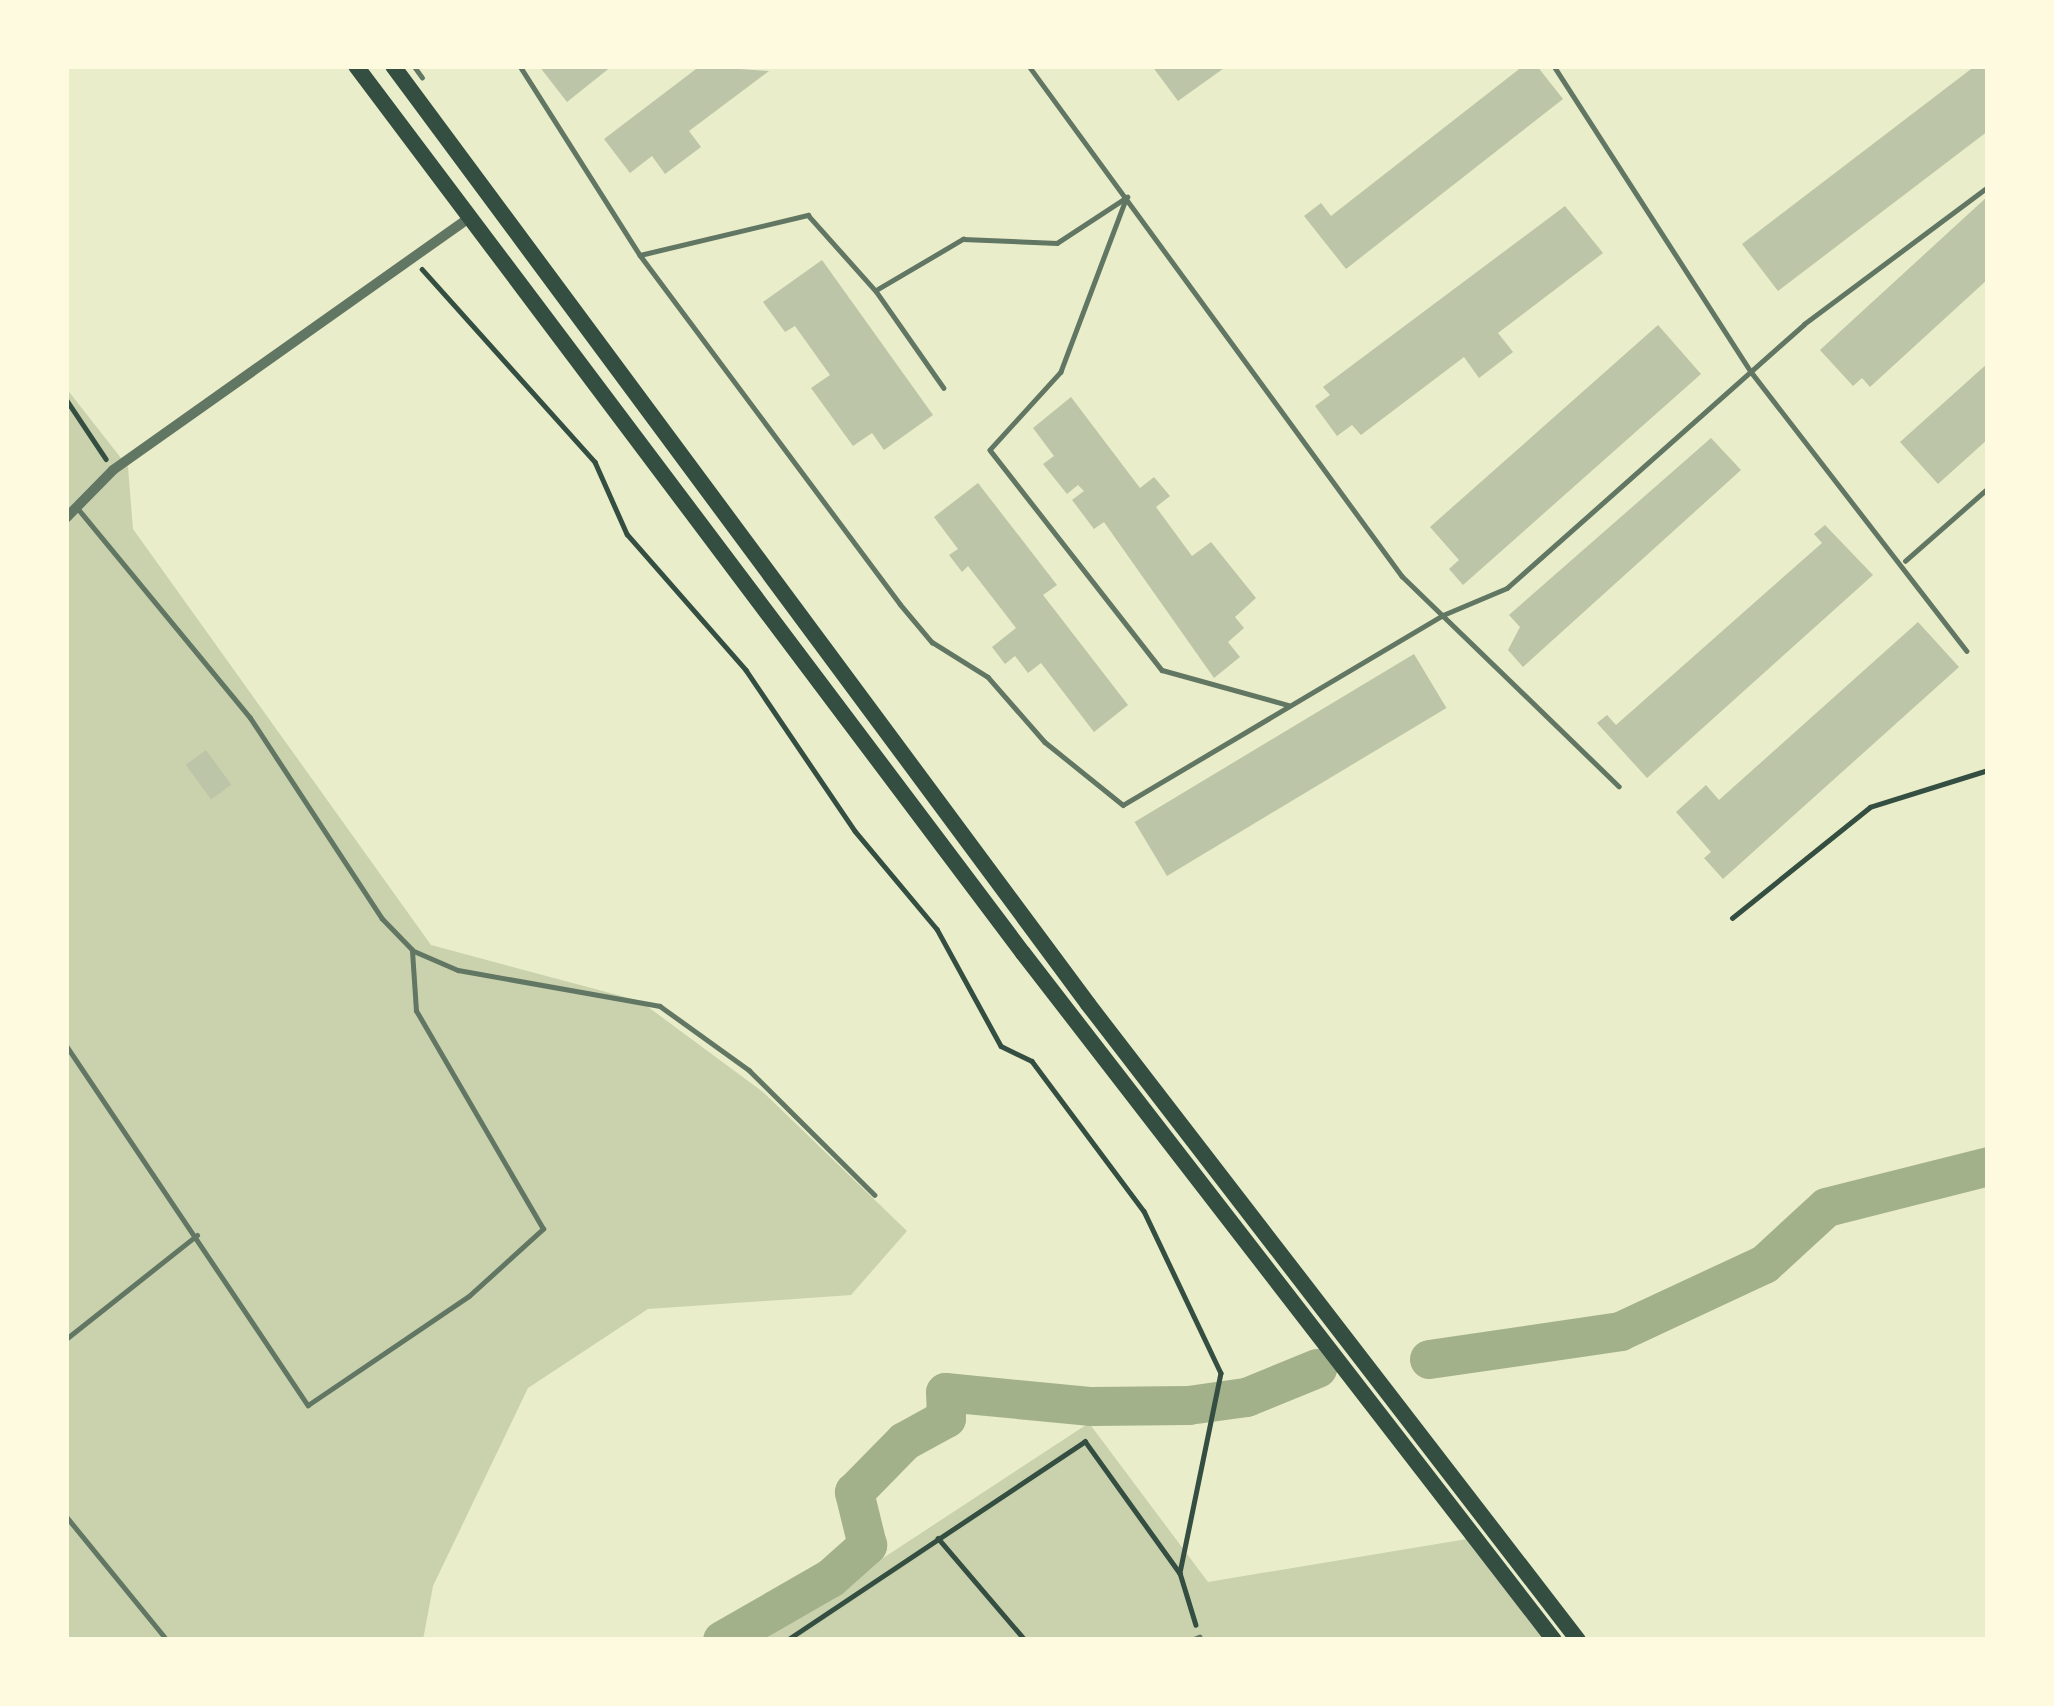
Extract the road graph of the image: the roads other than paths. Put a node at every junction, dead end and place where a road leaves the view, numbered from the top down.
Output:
1 (356, 66) edge
2 (393, 66) edge
3 (414, 66) edge
4 (520, 66) edge
5 (1029, 66) edge
6 (1554, 66) edge
7 (422, 77) dead end
8 (1988, 187) edge
9 (1127, 197) junction
10 (469, 218) junction
11 (640, 256) junction
12 (876, 291) junction
13 (1752, 373) junction
14 (944, 388) dead end
15 (1988, 488) edge
16 (74, 504) junction
17 (66, 518) edge
18 (1905, 562) junction
19 (1443, 615) junction
20 (1967, 651) dead end
21 (1290, 705) junction
22 (1619, 786) dead end
23 (412, 950) junction
24 (66, 1045) edge
25 (874, 1195) dead end
26 (197, 1235) junction
27 (66, 1339) edge
28 (66, 1516) edge
29 (1199, 1637) edge
30 (167, 1640) edge
31 (1191, 1640) edge
32 (1554, 1640) edge
33 (1578, 1640) edge

1 - 10 highway
2 - 33 highway
3 - 7 lane
4 - 11 lane
5 - 9 lane
6 - 13 lane
8 - 13 lane
9 - 12 lane
9 - 19 lane
9 - 21 lane
10 - 16 street
10 - 32 highway
11 - 12 lane
11 - 21 lane
12 - 14 lane
13 - 18 lane
13 - 19 lane
15 - 18 lane
16 - 17 street
16 - 23 lane
18 - 20 lane
19 - 21 lane
19 - 22 lane
23 - 25 lane
23 - 26 lane
24 - 26 lane
26 - 27 lane
28 - 30 lane
29 - 31 lane

